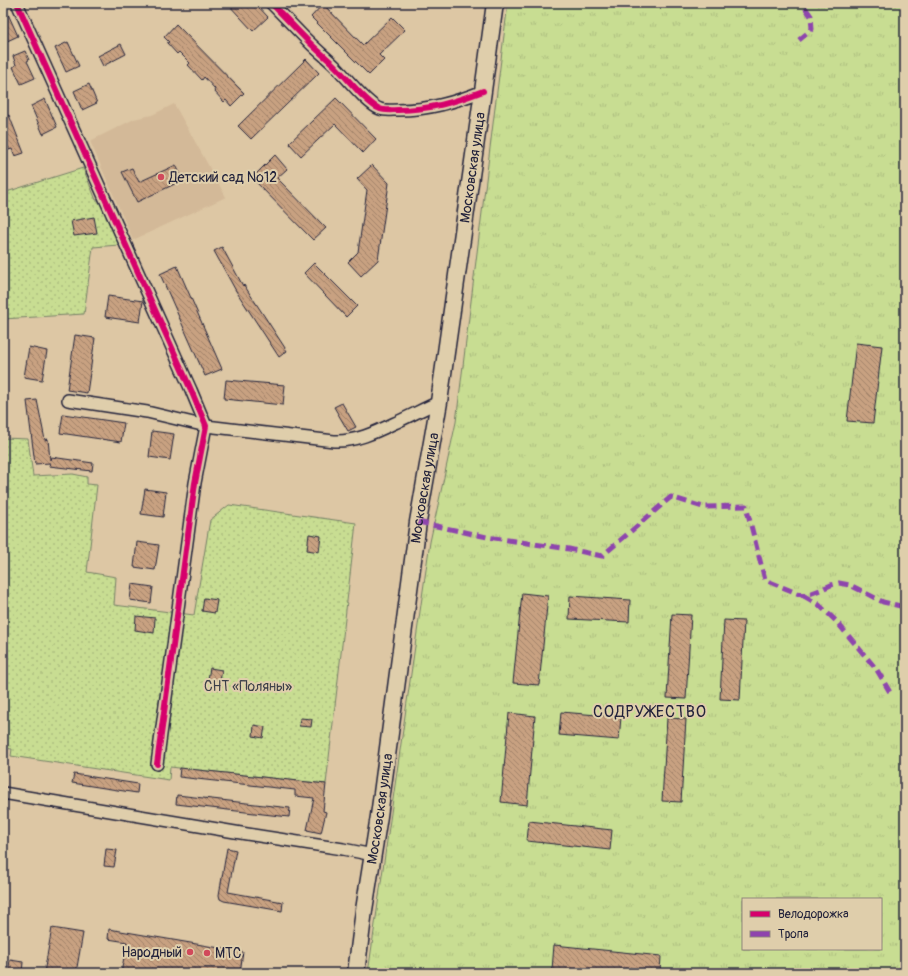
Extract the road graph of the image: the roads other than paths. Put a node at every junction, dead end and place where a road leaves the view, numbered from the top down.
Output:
1 (18, 3) edge
2 (271, 3) edge
3 (495, 3) edge
4 (484, 91) junction
5 (68, 400) dead end
6 (438, 402) junction
7 (206, 426) junction
8 (157, 764) dead end
9 (3, 793) edge
10 (373, 855) junction
11 (356, 973) edge

1 - 7 street
2 - 4 street
3 - 4 main road, Московская улица
4 - 6 main road, Московская улица
5 - 7 street
6 - 7 street
6 - 10 main road, Московская улица
7 - 8 street
9 - 10 street
10 - 11 main road, Московская улица

